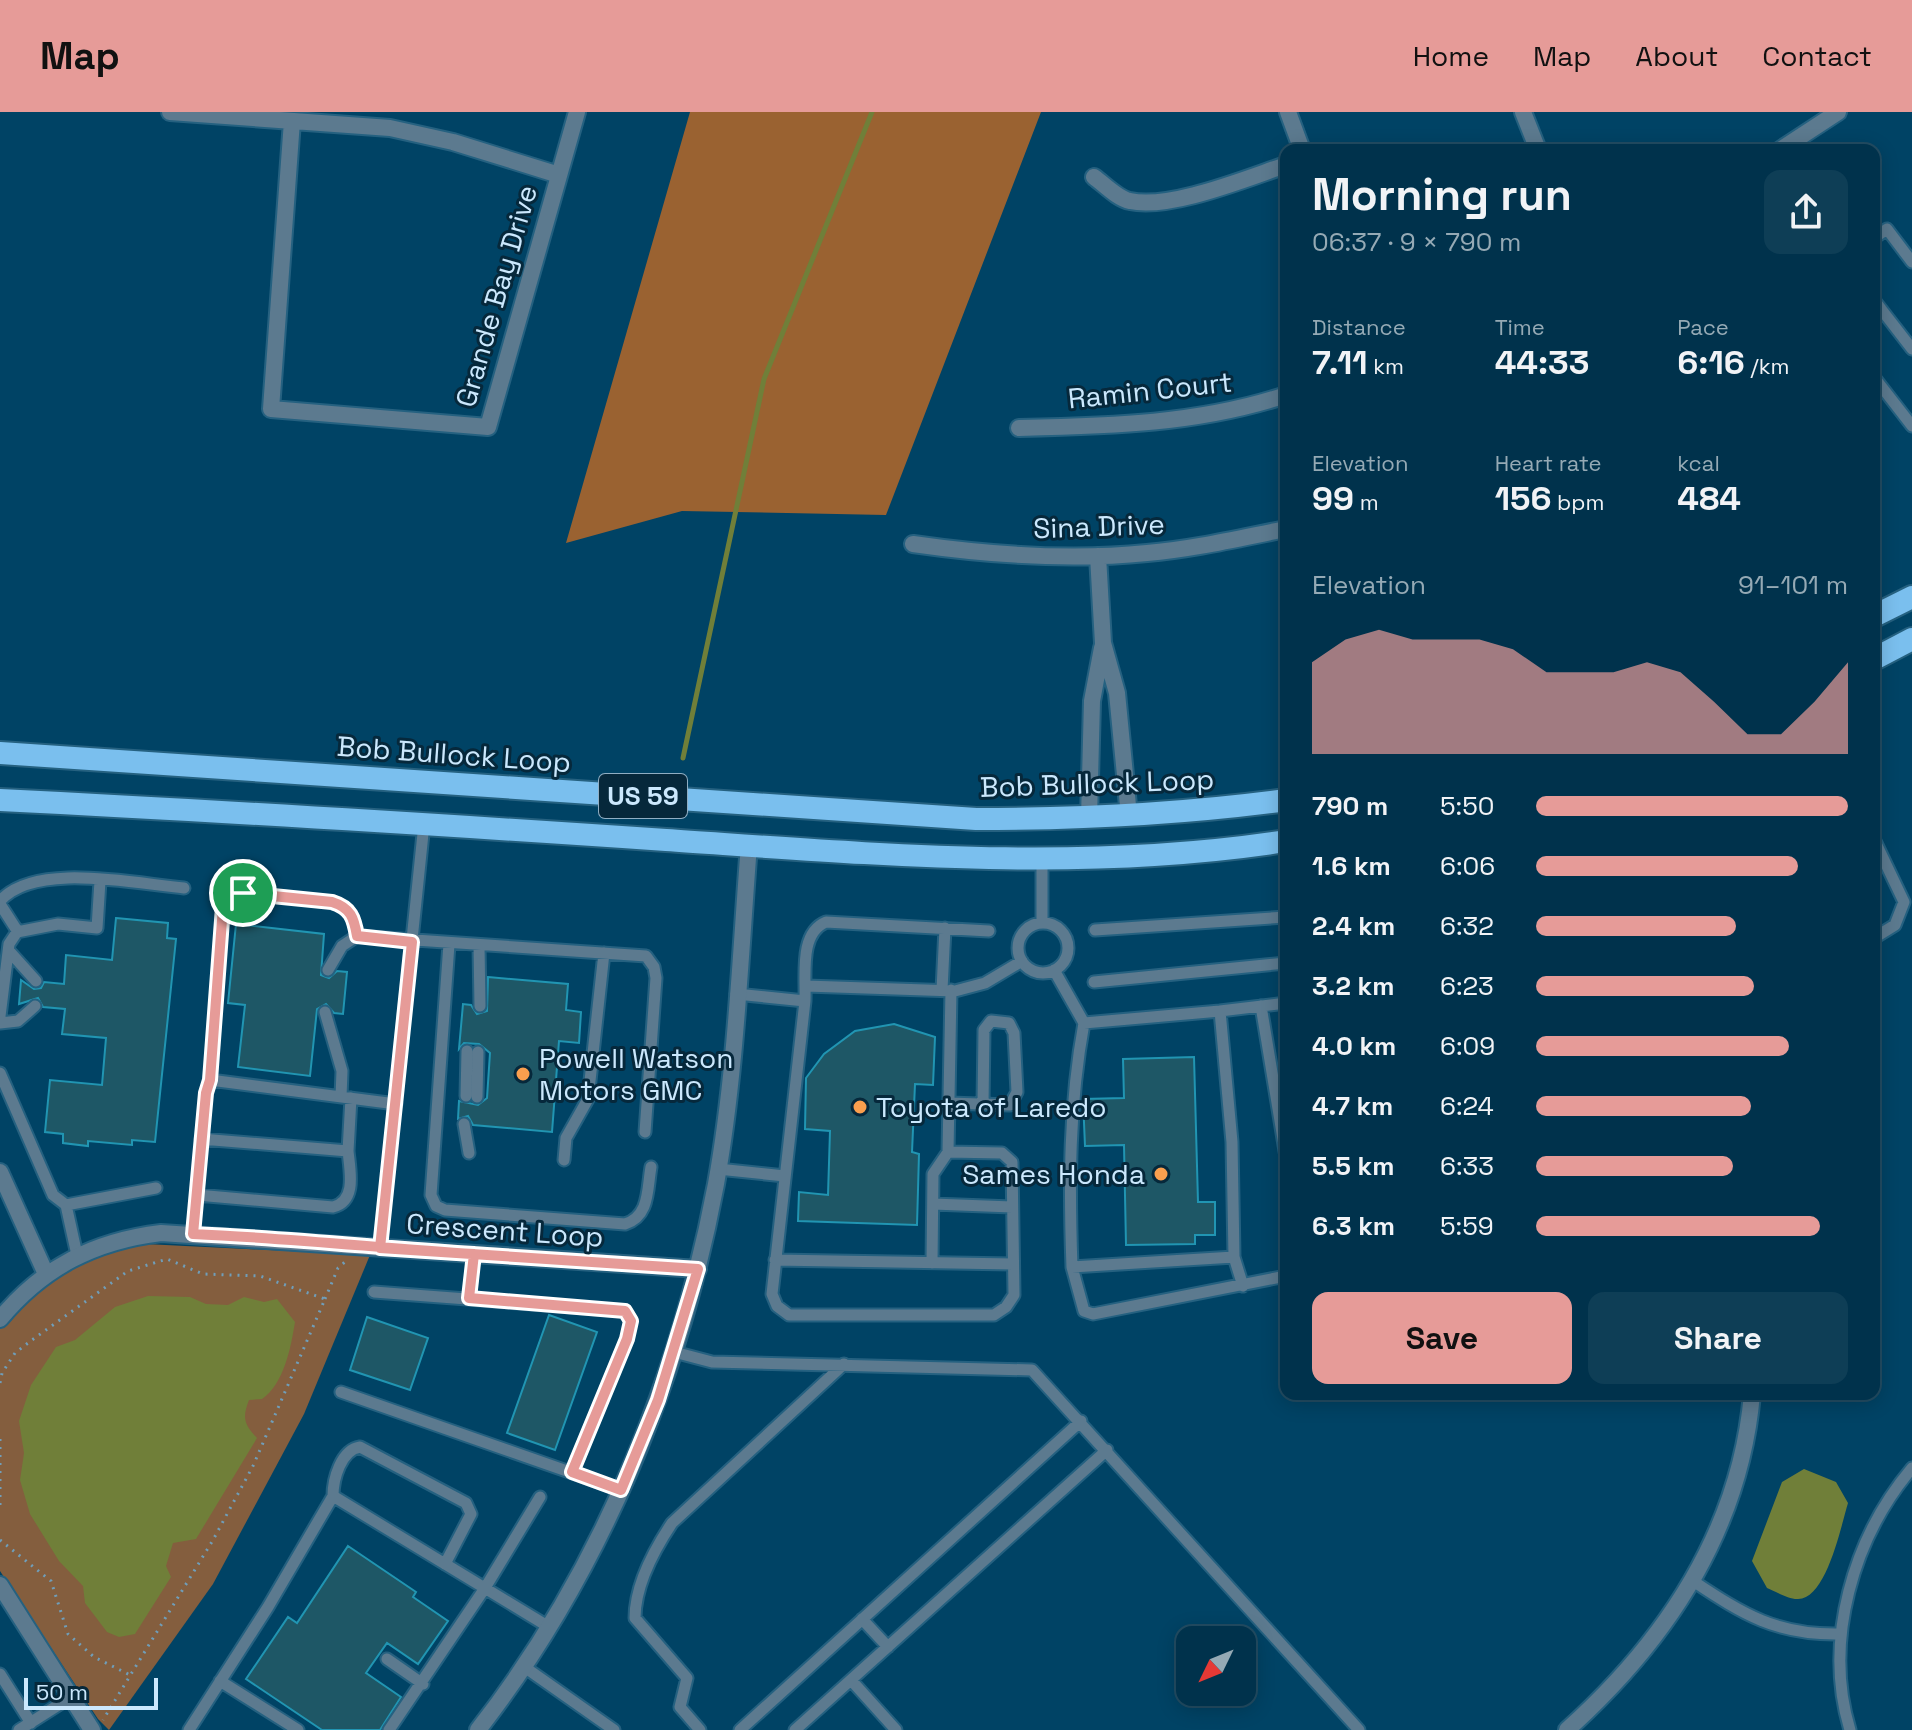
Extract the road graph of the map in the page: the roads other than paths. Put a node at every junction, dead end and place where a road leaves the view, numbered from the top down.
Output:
1 (170, 112) edge
2 (577, 112) edge
3 (1288, 112) edge
4 (1523, 112) edge
5 (1838, 112) edge
6 (1818, 118) edge
7 (292, 121) junction
8 (1300, 144) edge
9 (1536, 144) edge
10 (1787, 144) edge
11 (1280, 167) edge
12 (559, 175) junction
13 (1094, 177) dead end
14 (1880, 234) edge
15 (1912, 262) edge
16 (1880, 313) edge
17 (1912, 349) edge
18 (1880, 385) edge
19 (1280, 397) edge
20 (1912, 426) edge
21 (1019, 428) dead end
22 (1280, 530) edge
23 (913, 544) dead end
24 (1098, 556) junction
25 (1912, 597) edge
26 (1880, 613) edge
27 (1912, 639) edge
28 (1103, 643) junction
29 (1880, 656) edge
30 (0, 753) edge
31 (0, 800) edge
32 (1280, 801) edge
33 (1129, 816) junction
34 (1089, 819) junction
35 (424, 824) junction
36 (1280, 842) edge
37 (749, 845) junction
38 (1880, 852) edge
39 (1042, 861) junction
40 (100, 881) junction
41 (184, 888) dead end
42 (0, 903) edge
43 (1280, 917) edge
44 (1042, 923) junction
45 (945, 928) junction
46 (1095, 930) dead end
47 (989, 931) dead end
48 (18, 932) junction
49 (1880, 934) edge
50 (357, 936) junction
51 (412, 942) junction
52 (449, 944) junction
53 (479, 946) junction
54 (9, 951) junction
55 (604, 953) junction
56 (1022, 961) junction
57 (1280, 964) edge
58 (334, 970) dead end
59 (1054, 970) junction
60 (36, 981) dead end
61 (1094, 982) dead end
62 (806, 986) junction
63 (946, 990) junction
64 (736, 994) junction
65 (805, 1001) junction
66 (1280, 1004) edge
67 (475, 1005) dead end
68 (35, 1006) dead end
69 (1261, 1006) junction
70 (1220, 1011) junction
71 (331, 1013) dead end
72 (0, 1016) edge
73 (0, 1023) edge
74 (1084, 1023) junction
75 (472, 1052) dead end
76 (0, 1073) edge
77 (210, 1080) junction
78 (346, 1097) junction
79 (471, 1097) dead end
80 (949, 1103) junction
81 (396, 1104) junction
82 (983, 1104) junction
83 (1280, 1121) edge
84 (470, 1125) dead end
85 (645, 1132) dead end
86 (201, 1139) junction
87 (469, 1148) dead end
88 (348, 1151) junction
89 (948, 1152) junction
90 (564, 1160) dead end
91 (651, 1167) dead end
92 (718, 1169) junction
93 (0, 1172) edge
94 (785, 1176) junction
95 (156, 1188) dead end
96 (197, 1195) junction
97 (933, 1204) junction
98 (66, 1205) junction
99 (1012, 1207) junction
100 (193, 1234) junction
101 (380, 1248) junction
102 (474, 1254) junction
103 (77, 1255) junction
104 (1234, 1257) junction
105 (775, 1260) junction
106 (932, 1263) junction
107 (1013, 1264) junction
108 (1072, 1267) junction
109 (698, 1269) junction
110 (46, 1274) junction
111 (1280, 1277) edge
112 (1243, 1286) junction
113 (374, 1292) dead end
114 (469, 1298) junction
115 (0, 1319) edge
116 (674, 1352) junction
117 (844, 1364) junction
118 (341, 1392) dead end
119 (1751, 1400) edge
120 (1081, 1421) junction
121 (1107, 1450) junction
122 (1912, 1468) edge
123 (572, 1472) junction
124 (621, 1490) junction
125 (333, 1496) junction
126 (540, 1497) dead end
127 (445, 1564) junction
128 (1693, 1581) junction
129 (0, 1585) edge
130 (485, 1588) junction
131 (862, 1619) junction
132 (549, 1627) junction
133 (1839, 1634) junction
134 (888, 1647) junction
135 (387, 1659) dead end
136 (523, 1666) junction
137 (0, 1674) edge
138 (851, 1680) junction
139 (220, 1681) junction
140 (423, 1684) junction
141 (71, 1697) junction
142 (31, 1723) junction
143 (19, 1730) edge
144 (95, 1730) edge
145 (189, 1730) edge
146 (298, 1730) edge
147 (389, 1730) edge
148 (478, 1730) edge
149 (614, 1730) edge
150 (700, 1730) edge
151 (740, 1730) edge
152 (795, 1730) edge
153 (896, 1730) edge
154 (1359, 1730) edge
155 (1567, 1730) edge
156 (1850, 1730) edge

1 - 7 street
2 - 12 street, Grande Bay Drive
3 - 8 street
4 - 9 street
5 - 6 street
6 - 10 street
7 - 12 street
7 - 12 street, Grande Bay Drive
11 - 13 street
14 - 15 lane
16 - 17 lane
18 - 20 lane
19 - 21 street, Ramin Court
22 - 24 street, Sina Drive
23 - 24 street, Sina Drive
24 - 28 street
25 - 26 highway
27 - 29 highway
28 - 33 street
28 - 34 street
30 - 34 highway, Bob Bullock Loop / US 59
31 - 35 highway, US 59
32 - 33 highway, Bob Bullock Loop / US 59
33 - 34 highway, Bob Bullock Loop / US 59
35 - 37 highway, US 59
35 - 51 lane
36 - 39 highway, US 59
37 - 39 highway, US 59
37 - 64 street
38 - 49 lane
39 - 44 lane
40 - 41 lane
40 - 42 lane
40 - 48 lane
42 - 48 lane
43 - 46 lane
44 - 56 lane
44 - 59 lane
45 - 47 lane
45 - 62 lane
45 - 63 lane
48 - 54 lane
50 - 51 lane
50 - 58 lane
50 - 77 lane
51 - 52 lane
51 - 81 lane
52 - 53 lane
52 - 91 lane
53 - 55 lane
53 - 67 lane
54 - 60 lane
54 - 72 lane
55 - 85 lane
55 - 90 lane
56 - 59 lane
56 - 63 lane
57 - 61 lane
59 - 74 lane
62 - 63 lane
62 - 65 lane
63 - 80 lane
64 - 65 lane
64 - 92 street
65 - 94 lane
66 - 69 lane
68 - 73 lane
69 - 70 lane
69 - 83 lane
70 - 74 lane
70 - 104 lane
71 - 78 lane
74 - 108 lane
75 - 79 lane
76 - 98 lane
77 - 78 lane
77 - 86 lane
78 - 81 lane
78 - 88 lane
80 - 82 lane
80 - 89 lane
81 - 101 lane
82 - 82 lane
84 - 87 lane
86 - 88 lane
86 - 96 lane
88 - 96 lane
89 - 97 lane
89 - 99 lane
92 - 94 lane
92 - 109 street
93 - 110 street
94 - 105 lane
95 - 98 lane
96 - 100 lane
97 - 99 lane
97 - 106 lane
98 - 103 lane
99 - 107 lane
100 - 101 street, Crescent Loop
100 - 103 street, Crescent Loop
101 - 102 street, Crescent Loop
102 - 109 street, Crescent Loop
102 - 114 lane
103 - 110 street, Crescent Loop
104 - 108 lane
104 - 112 lane
105 - 106 lane
105 - 107 lane
106 - 107 lane
108 - 112 lane
109 - 116 street
110 - 115 street, Crescent Loop
111 - 112 lane
113 - 114 lane
114 - 123 lane
116 - 117 lane
116 - 124 street
117 - 120 lane
117 - 150 lane
118 - 123 lane
119 - 128 street
120 - 121 lane
120 - 131 lane
121 - 134 lane
121 - 154 lane
122 - 133 lane
123 - 124 lane
124 - 132 street
125 - 127 lane
125 - 127 lane
125 - 139 lane
126 - 130 lane
127 - 130 lane
128 - 133 lane
128 - 155 street
129 - 141 street
130 - 132 lane
130 - 140 lane
131 - 134 lane
131 - 151 lane
132 - 136 street
133 - 156 lane
134 - 138 lane
135 - 140 lane
136 - 148 street
136 - 149 lane
137 - 142 lane
138 - 152 lane
138 - 153 lane
139 - 145 lane
139 - 146 lane
140 - 147 lane
141 - 142 lane
141 - 144 street
142 - 143 lane

